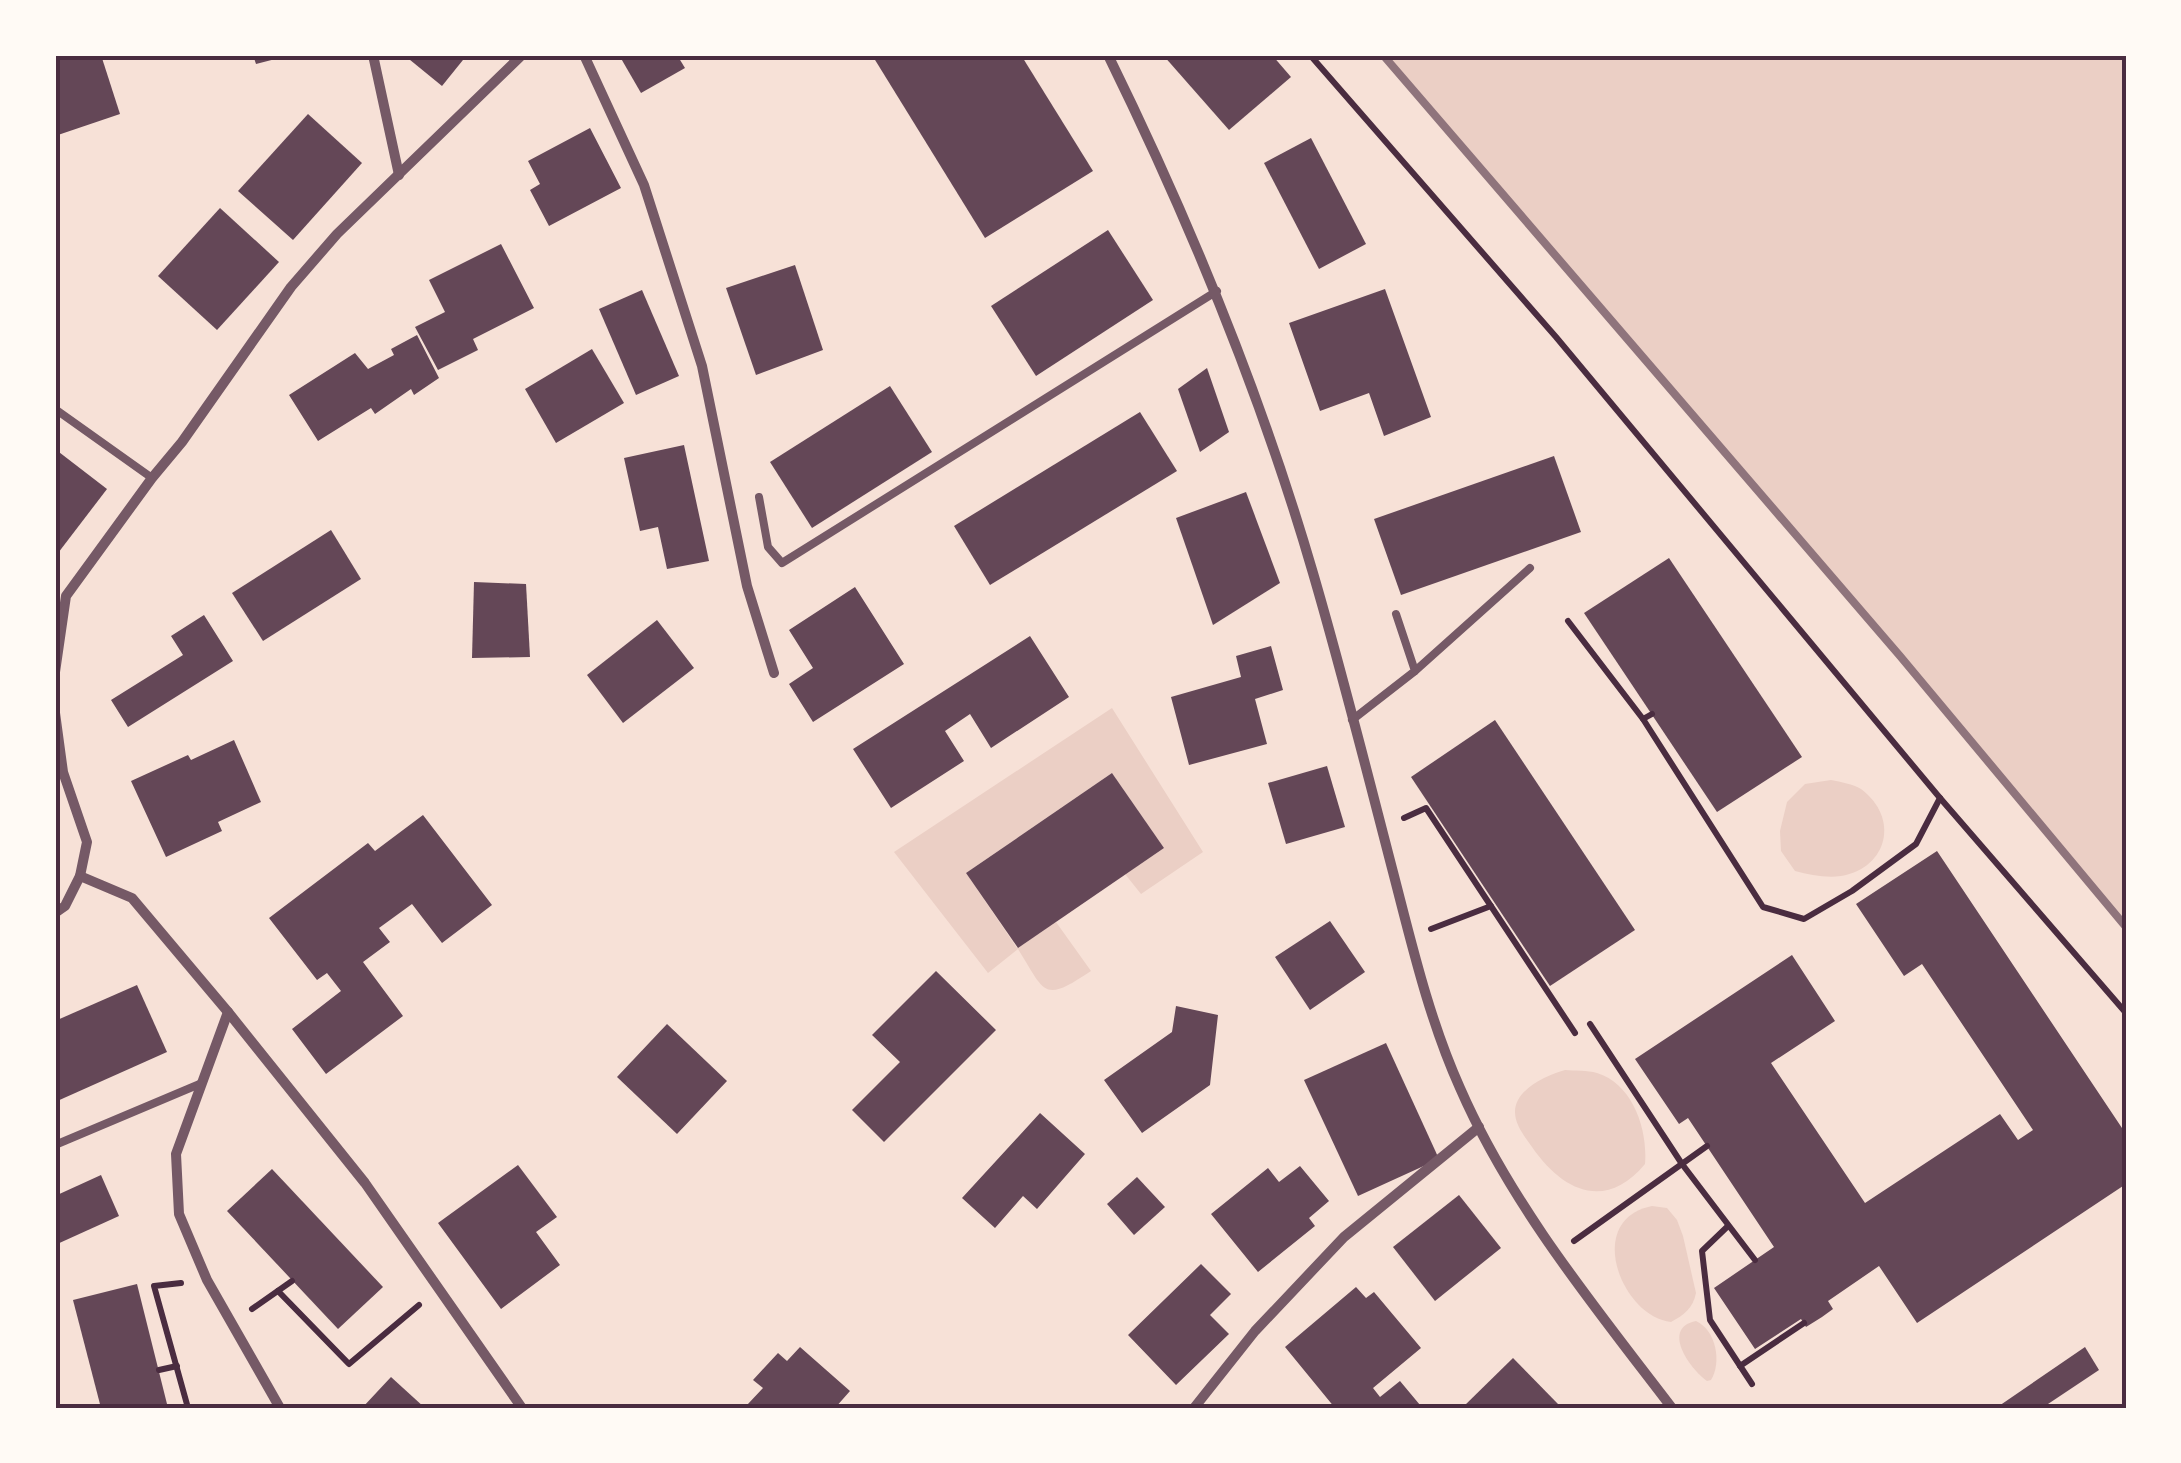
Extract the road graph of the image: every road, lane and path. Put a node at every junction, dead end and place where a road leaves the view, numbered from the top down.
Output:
1 (373, 55) edge
2 (522, 55) edge
3 (584, 55) edge
4 (1108, 55) edge
5 (1310, 55) edge
6 (399, 175) junction
7 (1217, 292) junction
8 (55, 409) edge
9 (152, 478) junction
10 (759, 498) dead end
11 (1530, 568) dead end
12 (1396, 614) dead end
13 (1568, 621) dead end
14 (1416, 671) junction
15 (55, 672) edge
16 (774, 673) dead end
17 (55, 713) edge
18 (1652, 714) dead end
19 (1352, 720) junction
20 (1644, 720) junction
21 (1940, 798) junction
22 (1381, 828) junction
23 (80, 876) junction
24 (1491, 906) junction
25 (55, 913) edge
26 (1409, 936) junction
27 (228, 1012) junction
28 (2126, 1012) edge
29 (1590, 1024) dead end
30 (1575, 1033) dead end
31 (202, 1083) junction
32 (1479, 1127) junction
33 (55, 1145) edge
34 (1708, 1146) dead end
35 (1682, 1164) junction
36 (1728, 1226) junction
37 (1556, 1254) junction
38 (1755, 1260) dead end
39 (207, 1280) junction
40 (292, 1281) dead end
41 (439, 1288) junction
42 (278, 1291) junction
43 (1804, 1323) dead end
44 (231, 1324) junction
45 (176, 1366) junction
46 (1740, 1366) junction
47 (159, 1370) dead end
48 (1752, 1384) dead end
49 (188, 1408) edge
50 (280, 1408) edge
51 (522, 1408) edge
52 (1194, 1408) edge
53 (1672, 1408) edge

1 - 6 street
2 - 6 street
3 - 16 street
4 - 7 street
5 - 21 path
6 - 9 street
7 - 10 lane
7 - 19 street
8 - 9 lane
9 - 15 street
11 - 14 lane
12 - 14 lane
13 - 20 path
14 - 19 lane
17 - 23 street
18 - 20 path
19 - 22 street
20 - 21 path
21 - 28 path
22 - 24 path
22 - 26 street
23 - 25 street
23 - 27 street
24 - 26 path
24 - 30 path
26 - 32 street
27 - 31 street
27 - 41 street
29 - 35 path
31 - 33 lane
31 - 39 street
32 - 37 street
32 - 52 street
34 - 35 path
35 - 36 path
35 - 37 path
36 - 38 path
36 - 46 path
37 - 53 street
39 - 44 street
39 - 45 path
40 - 42 path
41 - 42 path
41 - 51 street
42 - 44 path
43 - 46 path
44 - 50 street
45 - 47 path
45 - 49 path
46 - 48 path

